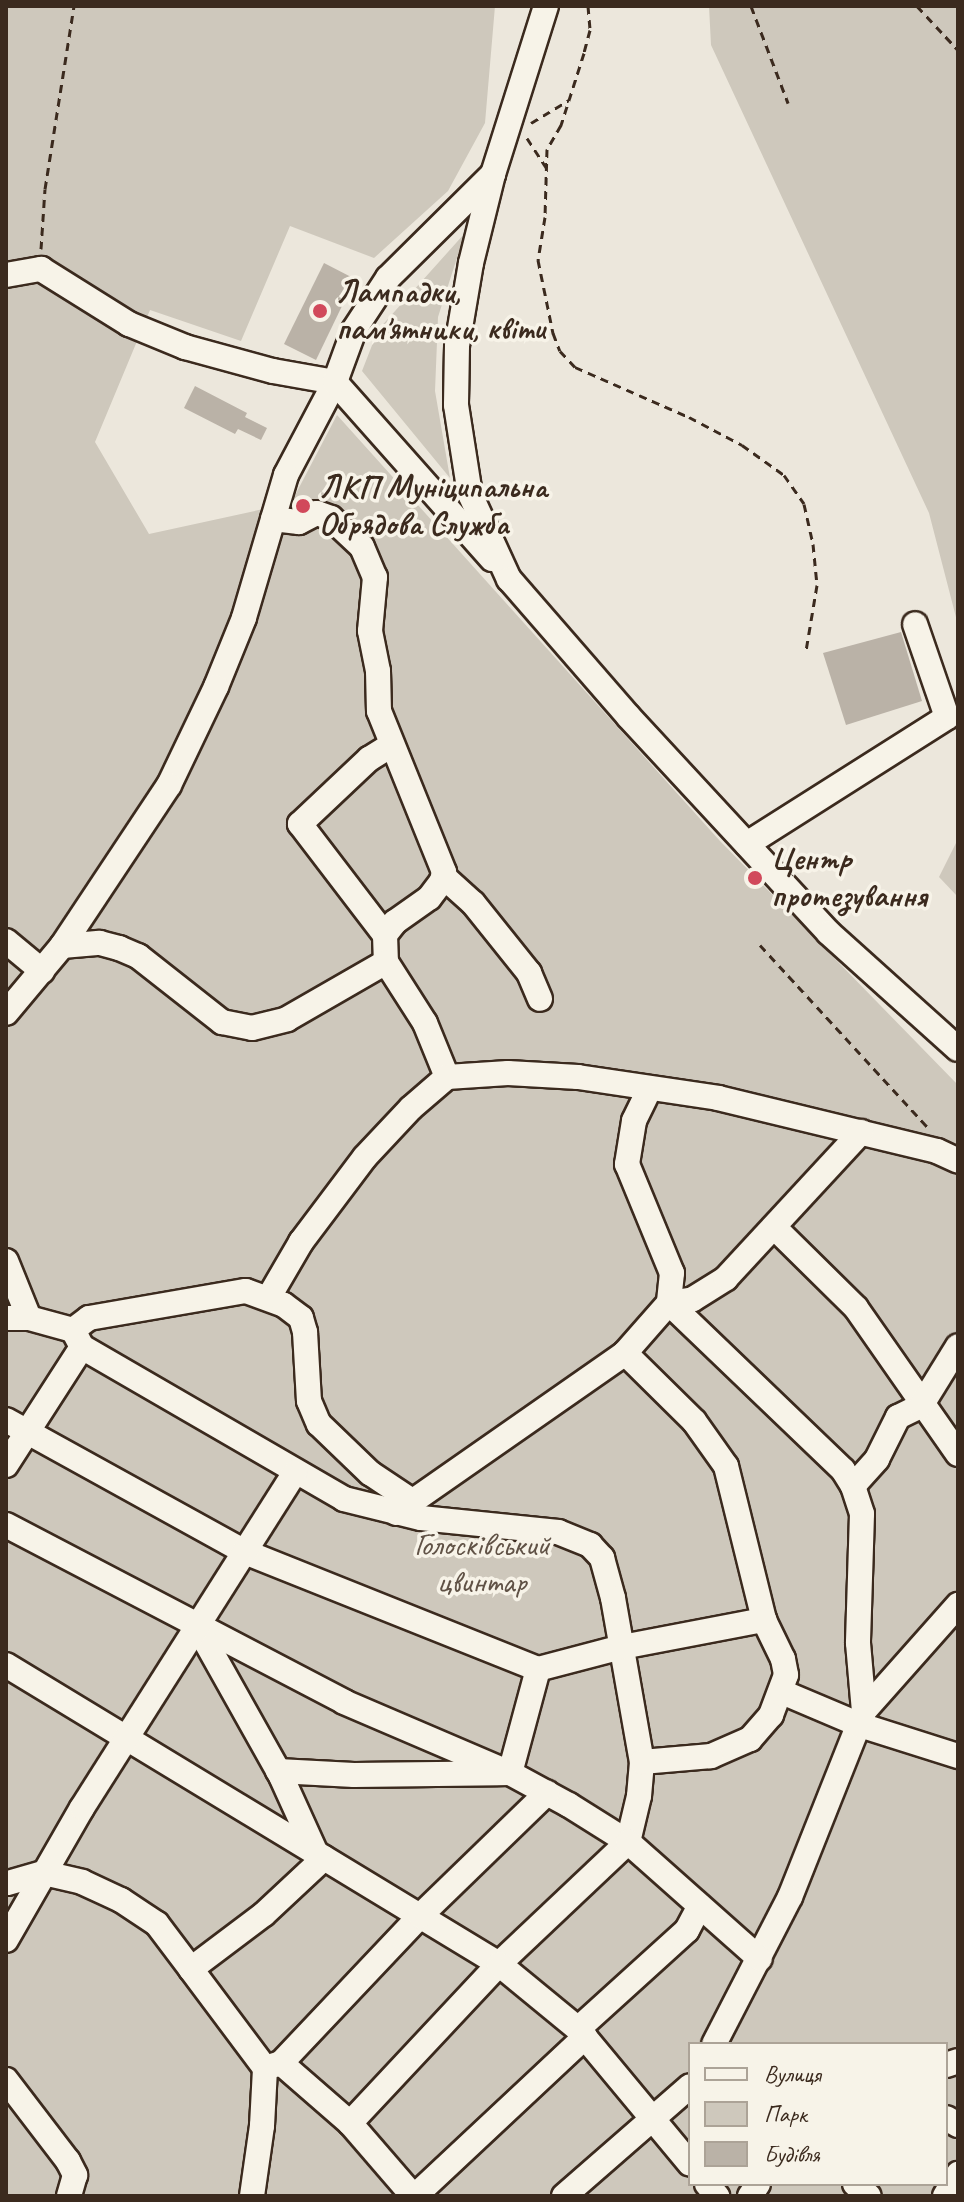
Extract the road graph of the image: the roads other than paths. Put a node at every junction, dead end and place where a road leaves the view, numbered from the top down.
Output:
1 (546, 6) edge
2 (493, 174) junction
3 (6, 275) edge
4 (335, 382) junction
5 (273, 519) junction
6 (509, 579) junction
7 (915, 624) dead end
8 (391, 745) junction
9 (747, 844) junction
10 (444, 877) junction
11 (385, 935) junction
12 (6, 941) edge
13 (62, 946) junction
14 (386, 962) junction
15 (42, 971) junction
16 (540, 999) dead end
17 (6, 1013) edge
18 (958, 1049) edge
19 (447, 1077) junction
20 (649, 1090) junction
21 (861, 1132) junction
22 (958, 1161) edge
23 (774, 1227) junction
24 (6, 1261) edge
25 (269, 1297) junction
26 (669, 1303) junction
27 (18, 1318) edge
28 (77, 1338) junction
29 (958, 1346) edge
30 (625, 1353) junction
31 (921, 1406) junction
32 (6, 1420) edge
33 (29, 1432) junction
34 (958, 1454) edge
35 (6, 1465) edge
36 (295, 1473) junction
37 (853, 1486) junction
38 (396, 1508) junction
39 (6, 1525) edge
40 (245, 1552) junction
41 (958, 1605) edge
42 (764, 1620) junction
43 (198, 1628) junction
44 (622, 1647) junction
45 (6, 1665) edge
46 (538, 1669) junction
47 (782, 1692) junction
48 (862, 1718) junction
49 (127, 1737) junction
50 (958, 1756) edge
51 (642, 1762) junction
52 (278, 1771) junction
53 (510, 1773) junction
54 (547, 1793) junction
55 (628, 1842) junction
56 (320, 1855) junction
57 (44, 1873) junction
58 (7, 1882) edge
59 (29, 1898) junction
60 (700, 1906) junction
61 (420, 1916) junction
62 (6, 1940) edge
63 (760, 1959) junction
64 (499, 1964) junction
65 (191, 1969) junction
66 (581, 2033) junction
67 (715, 2042) edge
68 (273, 2065) junction
69 (6, 2080) edge
70 (688, 2088) edge
71 (654, 2120) junction
72 (350, 2123) junction
73 (688, 2162) edge
74 (958, 2174) edge
75 (69, 2196) edge
76 (252, 2196) edge
77 (414, 2196) edge
78 (564, 2196) edge
79 (945, 2196) edge

1 - 2 street
2 - 4 street
2 - 6 street
3 - 4 street
4 - 5 street
4 - 6 street
5 - 8 street
5 - 13 street
6 - 9 street
7 - 9 street
8 - 10 street
8 - 11 street
9 - 18 street
10 - 11 street
10 - 16 street
11 - 14 street
12 - 15 street
13 - 14 street
13 - 15 street
14 - 19 street
15 - 17 street
19 - 20 street
19 - 25 street
20 - 21 street
20 - 26 street
21 - 22 street
21 - 23 street
23 - 26 street
23 - 31 street
24 - 27 street
25 - 28 street
25 - 38 street
26 - 30 street
26 - 37 street
27 - 28 street
28 - 33 street
28 - 36 street
29 - 31 street
30 - 38 street
30 - 42 street
31 - 34 street
31 - 37 street
32 - 33 street
33 - 35 street
33 - 40 street
36 - 38 street
36 - 40 street
37 - 48 street
38 - 44 street
39 - 43 street
40 - 43 street
40 - 46 street
41 - 48 street
42 - 44 street
42 - 47 street
43 - 49 street
43 - 52 street
43 - 53 street
44 - 46 street
44 - 51 street
45 - 49 street
46 - 53 street
47 - 48 street
47 - 51 street
48 - 50 street
48 - 63 street
49 - 56 street
49 - 57 street
51 - 55 street
52 - 53 street
52 - 56 street
53 - 54 street
54 - 55 street
54 - 61 street
55 - 60 street
55 - 64 street
56 - 61 street
56 - 65 street
57 - 58 street
57 - 59 street
57 - 65 street
58 - 59 street
59 - 62 street
60 - 63 street
60 - 66 street
61 - 64 street
61 - 68 street
63 - 67 street
64 - 66 street
64 - 72 street
65 - 68 street
66 - 71 street
66 - 77 street
68 - 72 street
68 - 76 street
69 - 75 street
70 - 71 street
71 - 73 street
71 - 78 street
72 - 77 street
74 - 79 street

